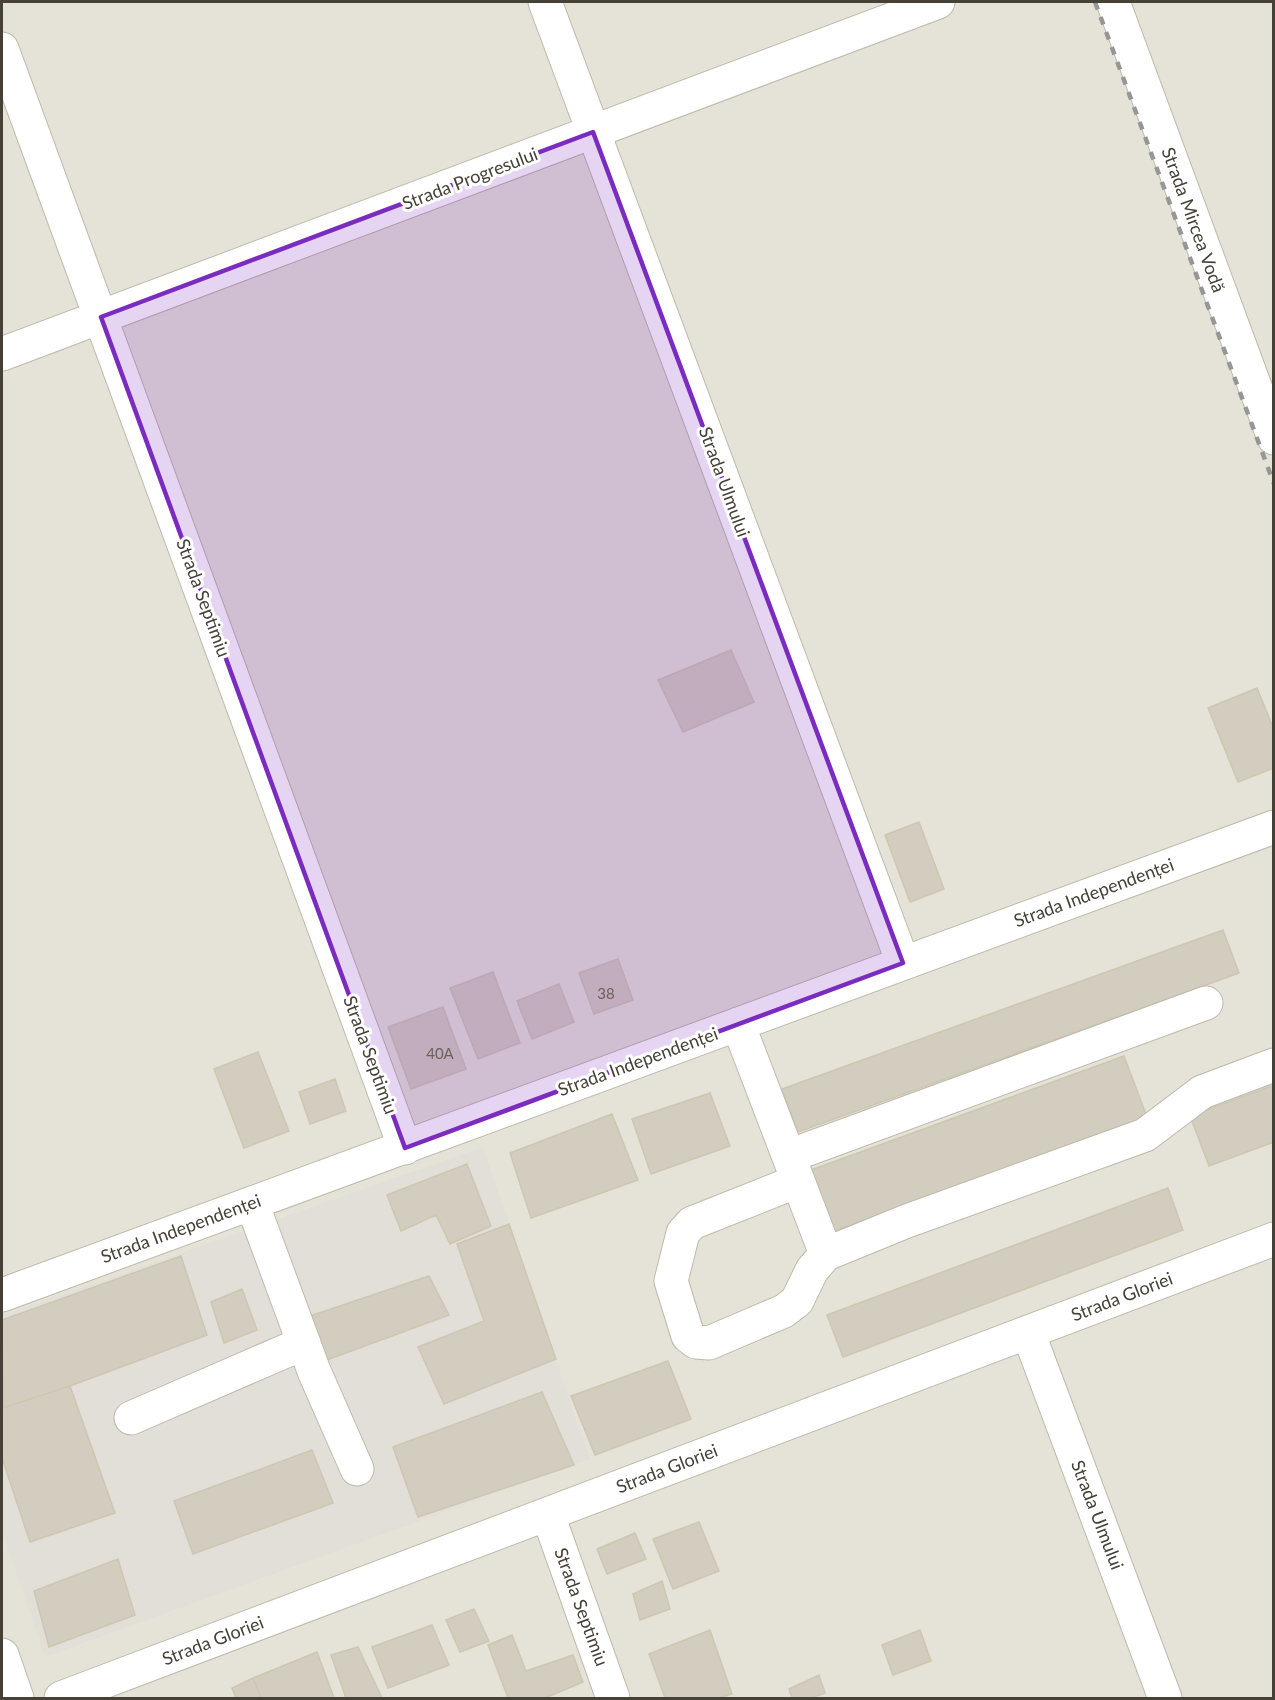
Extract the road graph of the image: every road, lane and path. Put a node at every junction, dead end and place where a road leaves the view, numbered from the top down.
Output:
1 (545, 2) edge
2 (938, 2) edge
3 (1113, 2) edge
4 (2, 49) edge
5 (594, 132) junction
6 (101, 317) junction
7 (2, 354) edge
8 (1274, 438) edge
9 (1274, 827) edge
10 (903, 963) junction
11 (1206, 1003) dead end
12 (738, 1024) junction
13 (1274, 1065) edge
14 (405, 1148) junction
15 (794, 1169) junction
16 (252, 1203) junction
17 (1274, 1239) edge
18 (826, 1254) junction
19 (2, 1295) edge
20 (1028, 1332) junction
21 (304, 1343) junction
22 (131, 1418) dead end
23 (357, 1469) dead end
24 (548, 1515) junction
25 (2, 1655) edge
26 (17, 1698) edge
27 (61, 1698) edge
28 (613, 1698) edge
29 (1165, 1698) edge

1 - 5 street, Strada Ulmului
2 - 5 street, Strada Progresului
3 - 8 street, Strada Mircea Vodă
4 - 6 street, Strada Septimiu
5 - 6 street, Strada Progresului
5 - 10 street, Strada Ulmului
6 - 7 street, Strada Progresului
6 - 14 street, Strada Septimiu
9 - 10 street, Strada Independenței
10 - 12 street, Strada Independenței
11 - 15 street
12 - 14 street, Strada Independenței
12 - 15 street
13 - 18 street
14 - 16 street, Strada Independenței
15 - 18 street
15 - 18 street
16 - 19 street, Strada Independenței
16 - 21 street
17 - 20 street, Strada Gloriei
20 - 24 street, Strada Gloriei
20 - 29 street, Strada Ulmului
21 - 22 street
21 - 23 street
24 - 27 street, Strada Gloriei
24 - 28 street, Strada Septimiu
25 - 26 street

